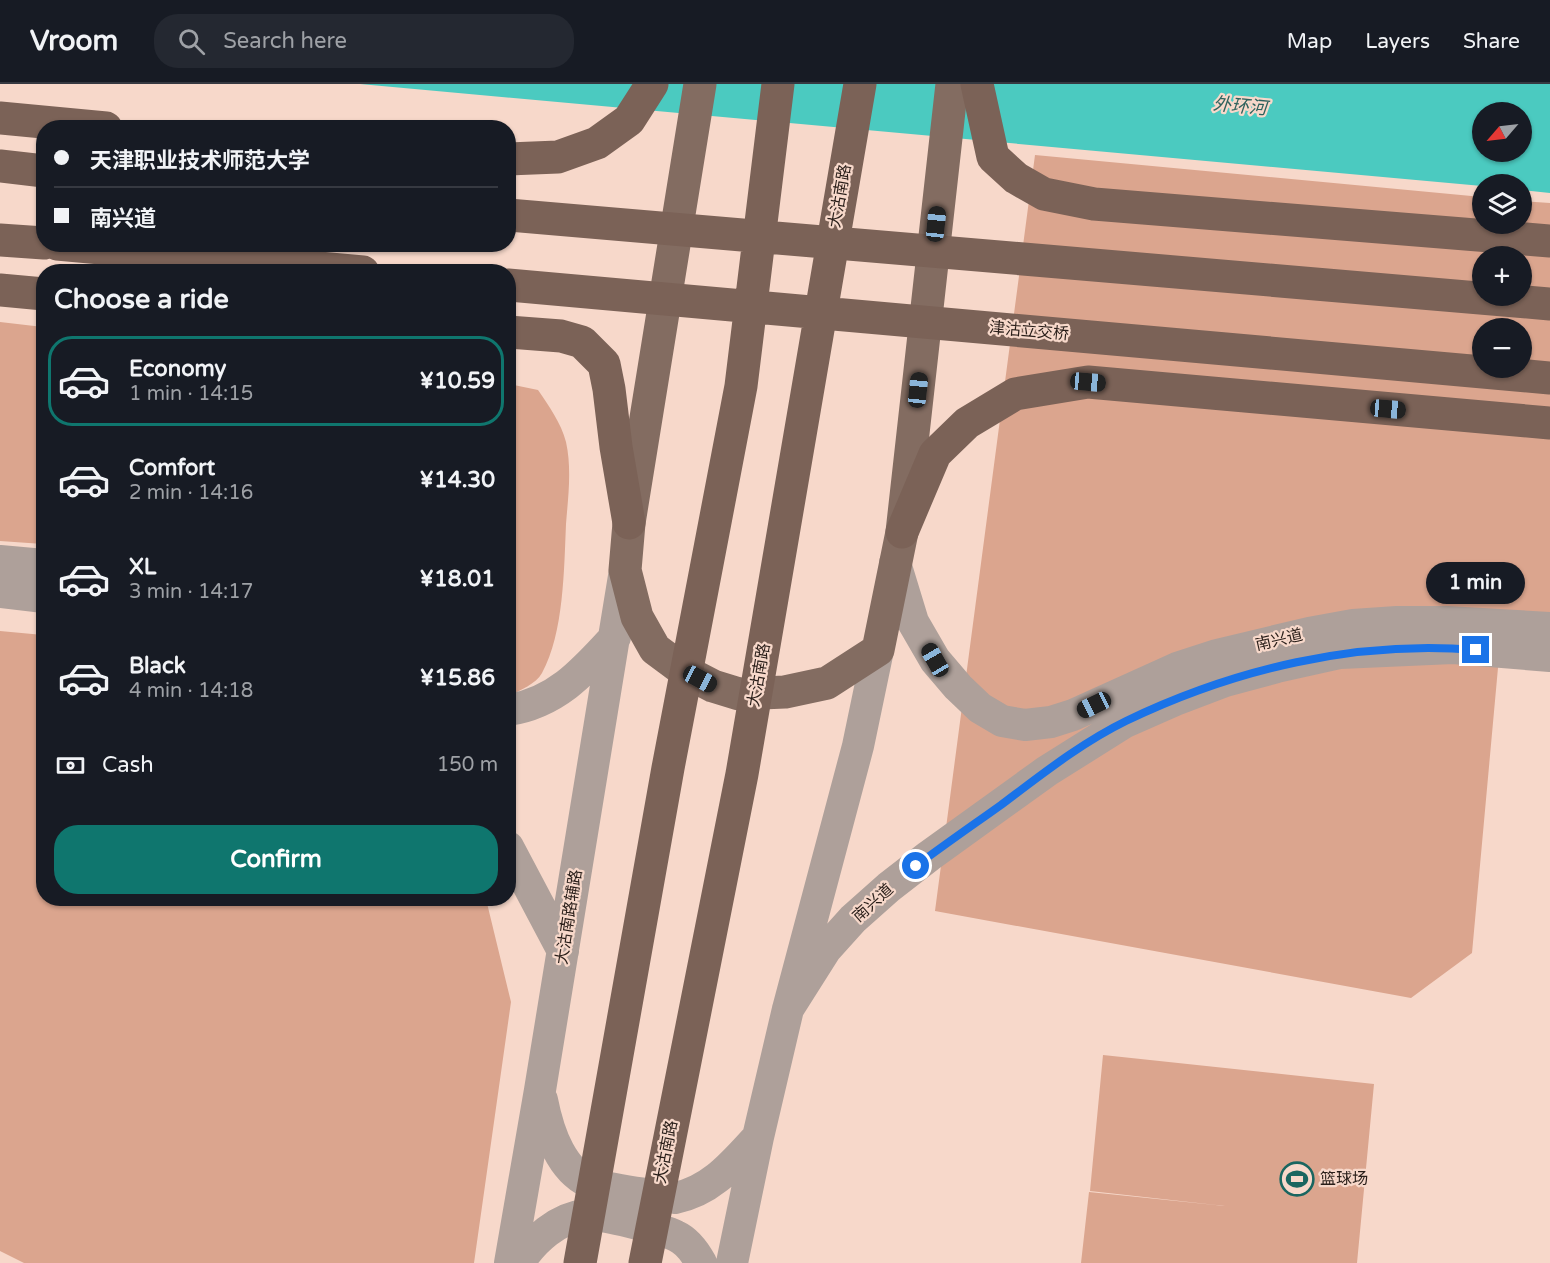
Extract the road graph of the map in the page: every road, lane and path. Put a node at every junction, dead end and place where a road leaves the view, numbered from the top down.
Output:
1 (652, 84) edge
2 (700, 84) edge
3 (778, 84) edge
4 (860, 84) edge
5 (952, 84) edge
6 (977, 84) edge
7 (0, 118) edge
8 (36, 121) edge
9 (516, 159) edge
10 (0, 166) edge
11 (36, 170) edge
12 (516, 215) edge
13 (0, 240) edge
14 (1550, 241) edge
15 (36, 242) edge
16 (146, 252) edge
17 (278, 264) edge
18 (516, 286) edge
19 (0, 290) edge
20 (36, 293) edge
21 (1550, 304) edge
22 (516, 333) edge
23 (1550, 378) edge
24 (1550, 423) edge
25 (629, 523) junction
26 (902, 532) junction
27 (0, 561) edge
28 (36, 564) edge
29 (895, 564) junction
30 (625, 570) junction
31 (0, 592) edge
32 (36, 596) edge
33 (1550, 628) edge
34 (615, 637) junction
35 (878, 650) junction
36 (1550, 656) edge
37 (516, 708) edge
38 (516, 862) edge
39 (563, 951) junction
40 (788, 1009) junction
41 (540, 1090) junction
42 (758, 1137) junction
43 (510, 1263) edge
44 (519, 1263) edge
45 (579, 1263) edge
46 (645, 1263) edge
47 (701, 1263) edge
48 (732, 1263) edge

1 - 9 highway
2 - 25 main road
3 - 45 highway, bridge
4 - 46 highway, 大沽南路, bridge
5 - 26 main road
6 - 14 highway
7 - 8 highway
10 - 11 highway
12 - 21 highway, bridge
13 - 15 highway
16 - 17 highway
18 - 23 highway, 津沽立交桥, bridge
19 - 20 highway
22 - 25 highway
24 - 26 highway
25 - 30 main road
26 - 29 main road
27 - 28 street
29 - 33 street, 南兴道
29 - 35 main road
30 - 34 street, 大沽南路辅路
30 - 35 main road
31 - 32 street
34 - 37 street
34 - 39 street, 大沽南路辅路
35 - 40 street
36 - 40 street, 南兴道
38 - 39 street
39 - 41 street, 大沽南路辅路
40 - 42 street
41 - 42 street
41 - 43 street, 大沽南路辅路
42 - 48 street
44 - 47 street

